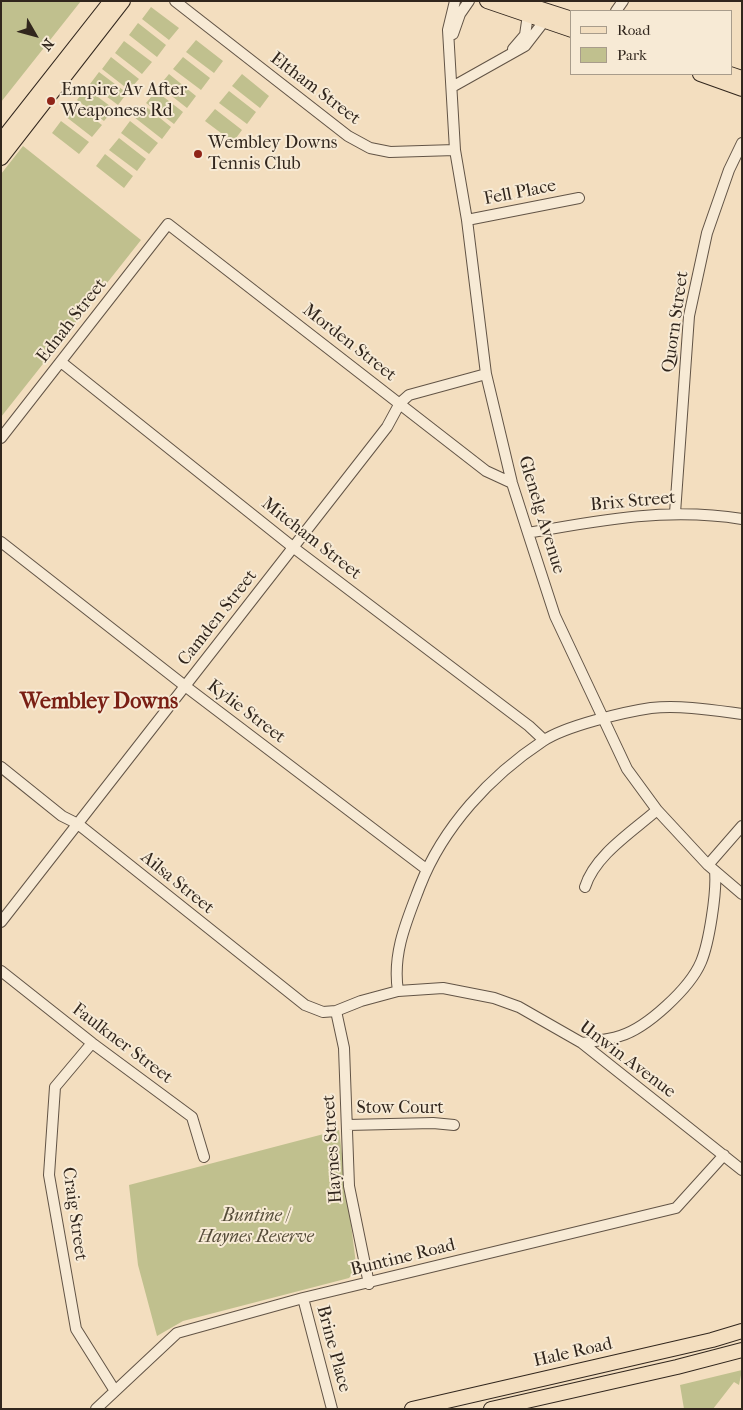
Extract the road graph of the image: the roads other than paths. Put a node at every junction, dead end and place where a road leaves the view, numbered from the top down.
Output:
1 (111, 1) edge
2 (124, 1) edge
3 (175, 1) edge
4 (455, 1) edge
5 (469, 1) edge
6 (487, 1) edge
7 (516, 1) edge
8 (528, 11) junction
9 (544, 16) junction
10 (570, 19) edge
11 (570, 29) edge
12 (450, 45) junction
13 (508, 55) junction
14 (703, 75) edge
15 (452, 87) junction
16 (742, 89) edge
17 (1, 141) edge
18 (742, 144) edge
19 (456, 150) junction
20 (1, 158) edge
21 (579, 198) dead end
22 (467, 220) junction
23 (168, 224) joint
24 (61, 362) junction
25 (486, 374) junction
26 (400, 403) junction
27 (1, 438) edge
28 (512, 483) junction
29 (675, 513) junction
30 (742, 520) edge
31 (528, 533) junction
32 (1, 542) edge
33 (294, 548) junction
34 (185, 686) junction
35 (742, 714) edge
36 (604, 720) junction
37 (544, 740) junction
38 (1, 767) edge
39 (657, 810) junction
40 (78, 824) junction
41 (742, 826) edge
42 (712, 868) junction
43 (426, 869) junction
44 (585, 887) dead end
45 (742, 894) edge
46 (1, 922) edge
47 (1, 970) edge
48 (398, 991) junction
49 (336, 1011) junction
50 (582, 1043) junction
51 (92, 1044) junction
52 (347, 1125) junction
53 (454, 1125) dead end
54 (724, 1155) junction
55 (204, 1157) dead end
56 (742, 1170) edge
57 (369, 1284) junction
58 (303, 1298) junction
59 (742, 1331) edge
60 (742, 1350) edge
61 (115, 1391) junction
62 (96, 1409) edge
63 (332, 1409) edge
64 (412, 1409) edge
65 (491, 1409) edge

1 - 17 main road
2 - 20 main road
3 - 19 street, Eltham Street
4 - 12 street, Glenelg Avenue
5 - 12 street, Glenelg Avenue
6 - 8 main road
7 - 8 main road
8 - 9 main road
8 - 13 street
9 - 10 main road
9 - 11 main road
9 - 13 street
12 - 15 street, Glenelg Avenue
13 - 15 street
14 - 16 main road
15 - 19 street, Glenelg Avenue
18 - 29 street, Quorn Street
19 - 22 street, Glenelg Avenue
21 - 22 street, Fell Place
22 - 25 street, Glenelg Avenue
23 - 24 street, Ednah Street
23 - 26 street, Morden Street
24 - 27 street, Ednah Street
24 - 33 street, Mitcham Street
25 - 26 street
25 - 28 street, Glenelg Avenue
26 - 28 street, Morden Street
26 - 33 street, Camden Street
28 - 31 street, Glenelg Avenue
29 - 30 street, Brix Street
29 - 31 street, Brix Street
31 - 36 street, Glenelg Avenue
32 - 34 street, Kylie Street
33 - 34 street, Camden Street
33 - 37 street, Mitcham Street
34 - 40 street, Camden Street
34 - 43 street, Kylie Street
35 - 36 street
36 - 37 street
36 - 39 street, Glenelg Avenue
37 - 43 street
38 - 40 street, Ailsa Street
39 - 42 street, Glenelg Avenue
39 - 44 street
40 - 46 street, Camden Street
40 - 49 street, Ailsa Street
41 - 42 street
42 - 45 street, Glenelg Avenue
42 - 50 street
43 - 48 street
47 - 51 street, Faulkner Street
48 - 49 street, Unwin Avenue
48 - 50 street, Unwin Avenue
49 - 52 street, Haynes Street
50 - 54 street, Unwin Avenue
51 - 55 street, Faulkner Street
51 - 61 street, Craig Street
52 - 53 street, Stow Court
52 - 57 street, Haynes Street
54 - 56 street, Unwin Avenue
54 - 57 street, Buntine Road
57 - 58 street, Buntine Road
58 - 61 street, Buntine Road
58 - 63 street, Brine Place
59 - 64 main road, Hale Road
60 - 65 main road, Hale Road
61 - 62 street, Buntine Road

